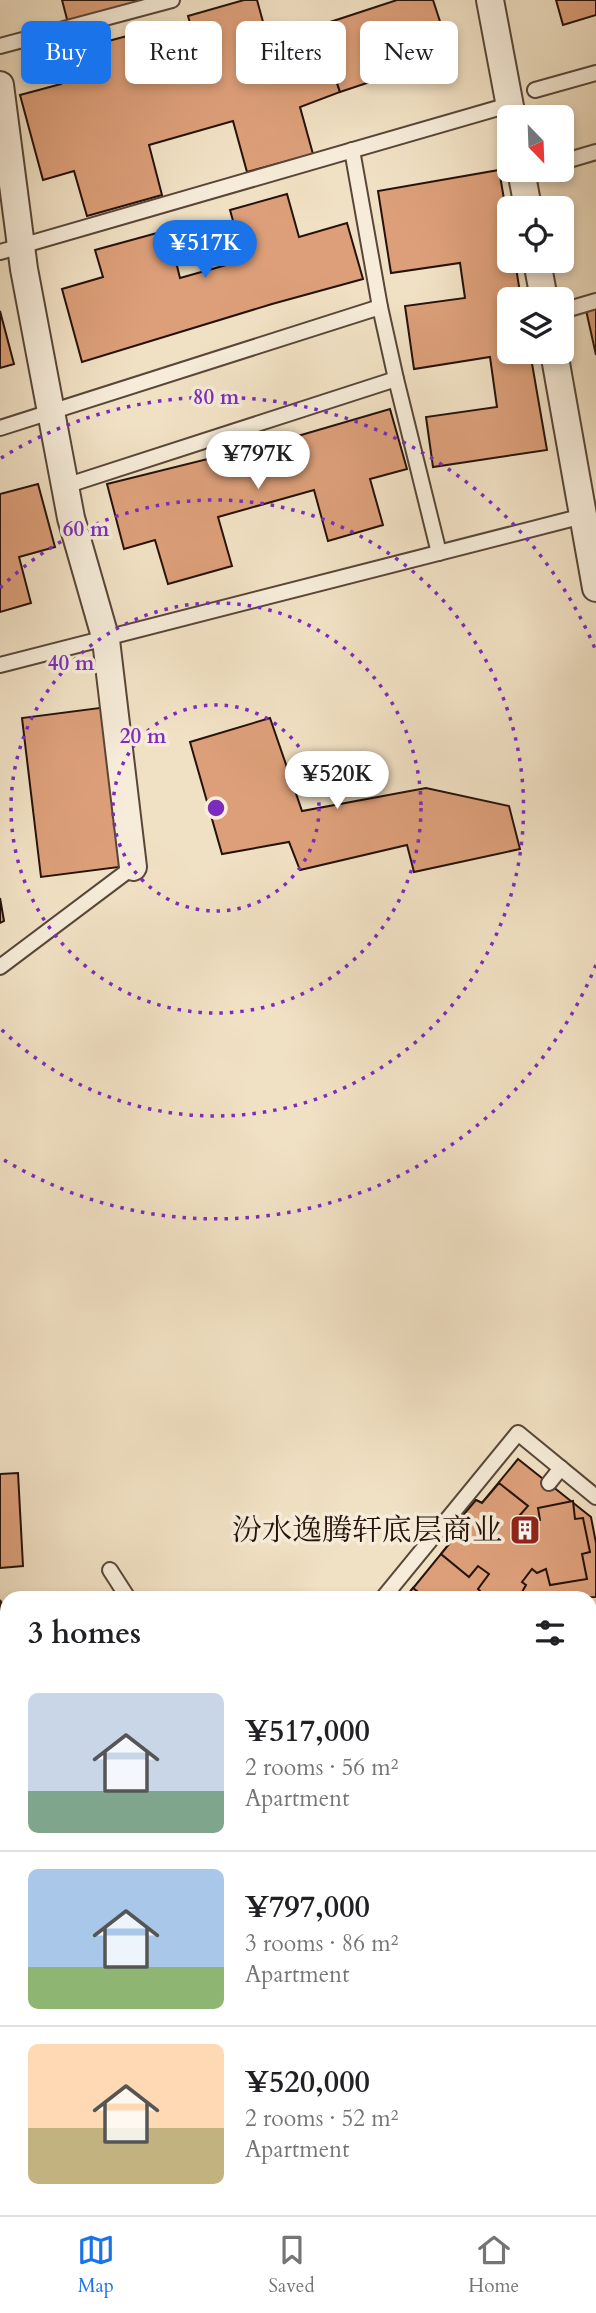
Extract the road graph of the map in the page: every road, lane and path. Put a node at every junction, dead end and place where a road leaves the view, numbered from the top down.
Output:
1 (172, 0) edge
2 (490, 0) edge
3 (0, 46) edge
4 (596, 72) edge
5 (0, 85) edge
6 (535, 90) dead end
7 (509, 105) edge
8 (497, 114) edge
9 (352, 150) junction
10 (596, 152) edge
11 (574, 158) edge
12 (10, 250) edge
13 (596, 301) edge
14 (380, 307) junction
15 (574, 307) edge
16 (556, 364) edge
17 (396, 379) junction
18 (51, 413) junction
19 (0, 428) edge
20 (65, 486) junction
21 (588, 525) edge
22 (439, 554) junction
23 (596, 588) edge
24 (106, 640) junction
25 (0, 665) edge
26 (133, 867) joint
27 (0, 967) edge
28 (561, 1468) junction
29 (549, 1483) dead end
30 (596, 1497) edge
31 (110, 1570) dead end
32 (124, 1591) edge
33 (389, 1591) edge

1 - 3 lane
2 - 7 street
4 - 6 lane
5 - 12 street
8 - 9 lane
9 - 12 lane
9 - 14 lane
10 - 11 lane
12 - 18 street
13 - 15 lane
14 - 17 lane
14 - 18 lane
16 - 21 street
17 - 20 lane
17 - 22 lane
18 - 19 lane
18 - 20 street
20 - 24 street
21 - 22 lane
21 - 23 street
22 - 24 lane
24 - 25 lane
24 - 26 street
26 - 27 lane
28 - 29 lane
28 - 30 lane
28 - 33 lane
31 - 32 lane

